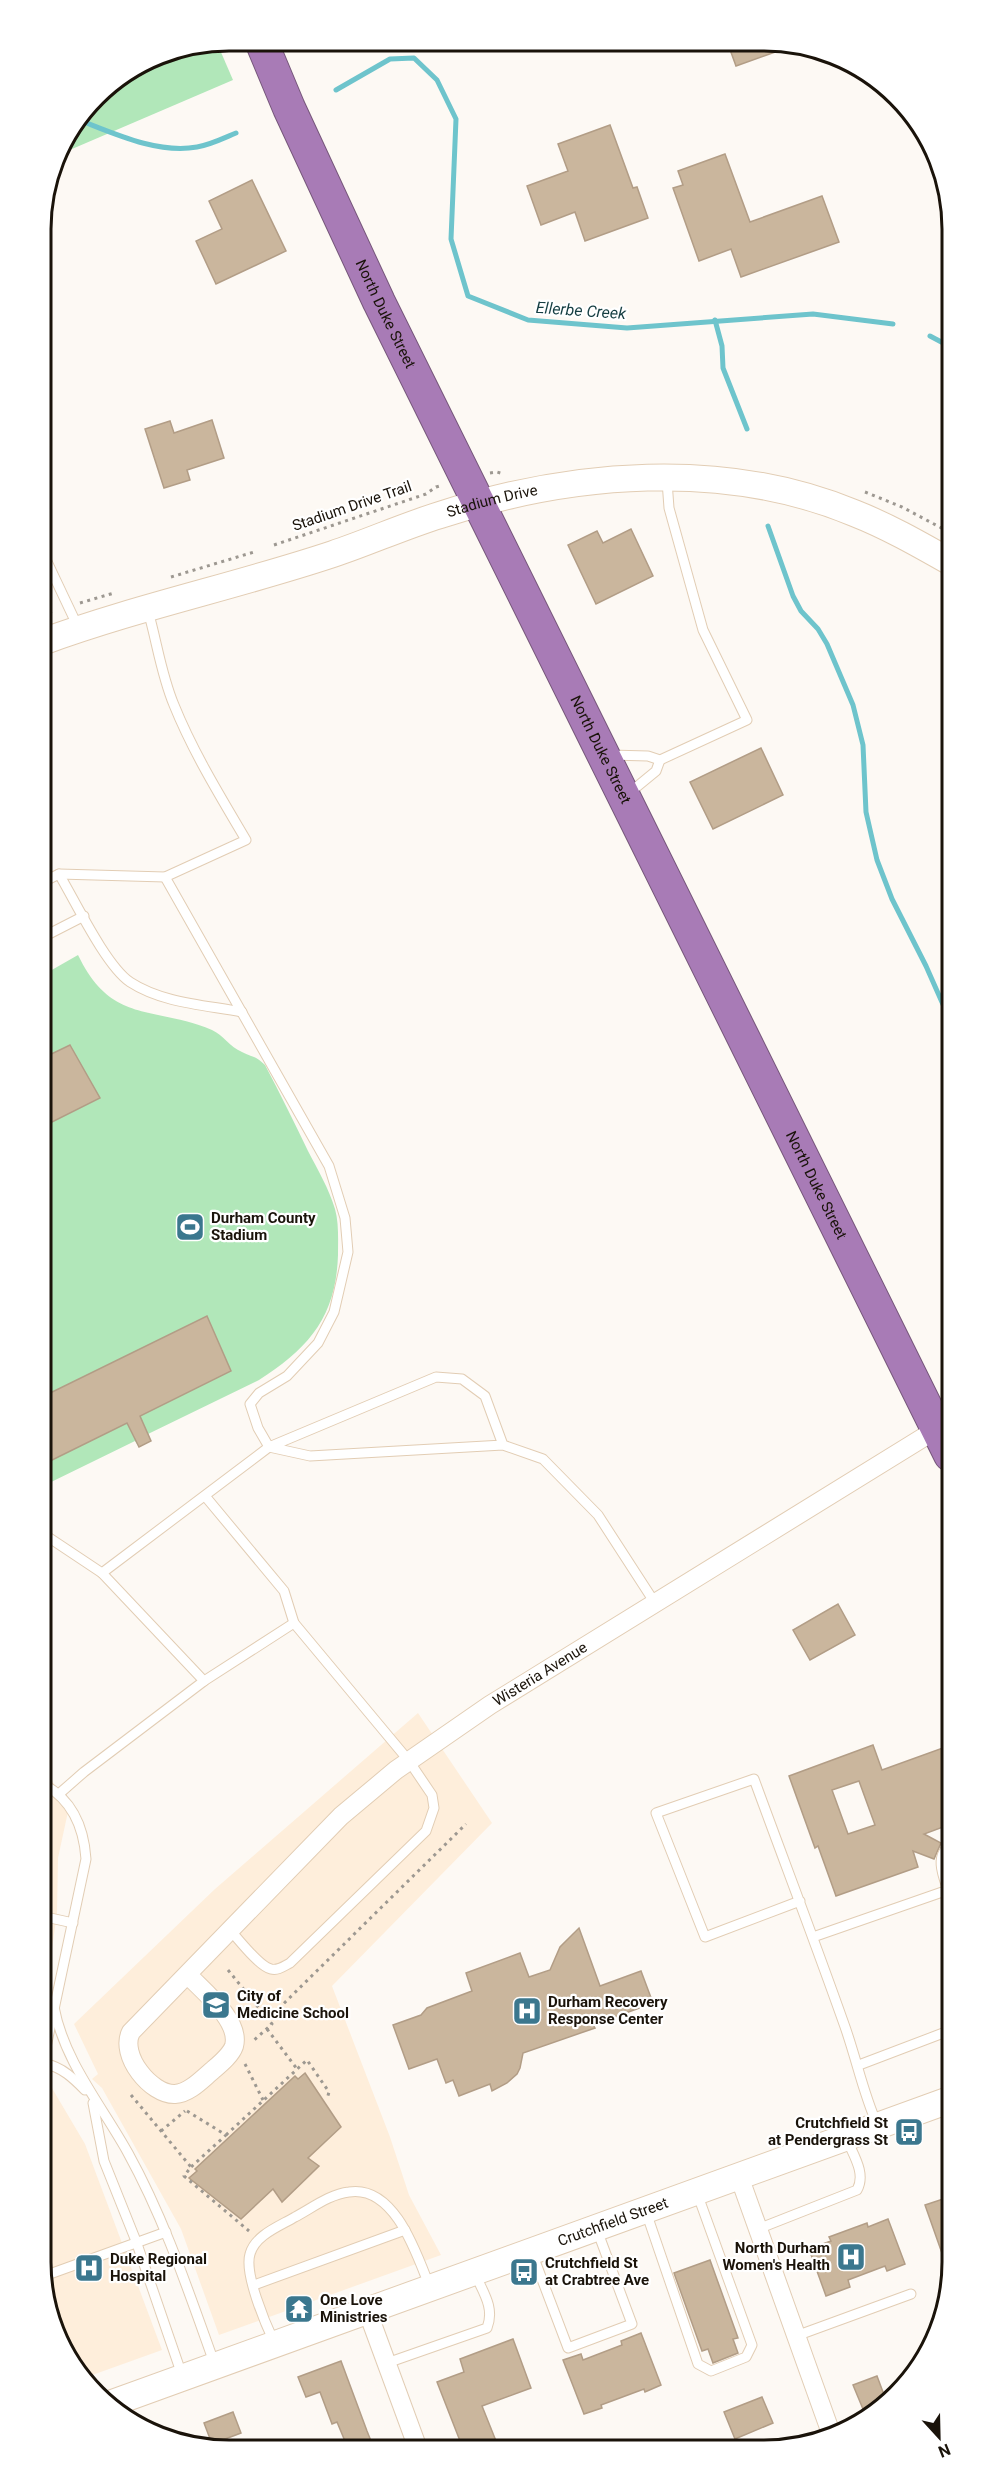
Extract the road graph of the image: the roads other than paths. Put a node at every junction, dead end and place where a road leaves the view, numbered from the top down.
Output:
1 (265, 51) edge
2 (667, 478) junction
3 (479, 504) junction
4 (942, 557) edge
5 (51, 570) edge
6 (147, 608) junction
7 (79, 629) junction
8 (51, 639) edge
9 (604, 755) junction
10 (660, 760) junction
11 (625, 796) junction
12 (59, 874) junction
13 (165, 877) junction
14 (51, 878) edge
15 (84, 916) junction
16 (51, 933) edge
17 (242, 1012) junction
18 (942, 1438) edge
19 (942, 1443) edge
20 (503, 1445) junction
21 (269, 1447) junction
22 (205, 1496) junction
23 (51, 1539) edge
24 (102, 1573) junction
25 (655, 1604) junction
26 (294, 1623) junction
27 (204, 1681) junction
28 (409, 1761) junction
29 (51, 1789) edge
30 (60, 1794) junction
31 (942, 1857) edge
32 (942, 1872) edge
33 (942, 1895) edge
34 (800, 1901) junction
35 (51, 1918) edge
36 (73, 1923) junction
37 (231, 1931) junction
38 (813, 1937) junction
39 (188, 1975) junction
40 (54, 2007) junction
41 (51, 2022) edge
42 (942, 2034) edge
43 (51, 2065) edge
44 (859, 2065) junction
45 (92, 2097) junction
46 (942, 2103) edge
47 (878, 2126) junction
48 (847, 2137) junction
49 (739, 2176) junction
50 (696, 2192) junction
51 (645, 2210) junction
52 (596, 2227) junction
53 (758, 2229) junction
54 (405, 2230) junction
55 (166, 2232) junction
56 (136, 2241) junction
57 (531, 2251) junction
58 (474, 2272) junction
59 (52, 2273) edge
60 (254, 2285) junction
61 (430, 2288) junction
62 (911, 2294) dead end
63 (368, 2310) junction
64 (796, 2336) junction
65 (274, 2344) junction
66 (387, 2363) junction
67 (215, 2365) junction
68 (183, 2377) junction
69 (118, 2401) edge
70 (829, 2427) edge
71 (415, 2440) edge

1 - 3 highway, North Duke Street
2 - 3 street, Stadium Drive
2 - 4 street, Stadium Drive
2 - 10 lane
3 - 6 street, Stadium Drive
3 - 9 highway, North Duke Street
5 - 7 lane
6 - 7 street, Stadium Drive
6 - 13 lane
7 - 8 street, Stadium Drive
9 - 10 lane
9 - 11 highway, North Duke Street
10 - 11 lane
11 - 18 highway, North Duke Street
12 - 13 lane
12 - 14 lane
12 - 15 lane
13 - 17 lane
15 - 16 lane
15 - 17 lane
17 - 21 lane
19 - 25 street, Wisteria Avenue
20 - 21 lane
20 - 21 lane
20 - 25 lane
21 - 22 lane
22 - 24 lane
22 - 26 lane
23 - 24 lane
24 - 27 lane
25 - 28 street, Wisteria Avenue
26 - 27 lane
26 - 28 lane
27 - 30 lane
28 - 37 street, Wisteria Avenue
28 - 37 lane
29 - 30 lane
30 - 36 lane
31 - 32 lane
33 - 38 lane
34 - 34 lane
34 - 38 lane
35 - 36 lane
36 - 40 lane
37 - 39 street, Wisteria Avenue
38 - 44 lane
39 - 39 street, Wisteria Avenue
40 - 41 lane
40 - 45 lane
42 - 44 lane
43 - 45 lane
44 - 47 lane
45 - 55 lane
45 - 56 lane
46 - 47 street, Crutchfield Street
47 - 48 street, Crutchfield Street
48 - 49 street, Crutchfield Street
48 - 53 lane
49 - 50 street, Crutchfield Street
49 - 53 street
50 - 51 street, Crutchfield Street
50 - 51 lane
51 - 52 street, Crutchfield Street
52 - 57 street, Crutchfield Street
52 - 57 lane
53 - 64 street
54 - 60 lane
54 - 60 lane
54 - 61 lane
55 - 56 lane
55 - 67 lane
56 - 59 lane
56 - 68 lane
57 - 58 street, Crutchfield Street
58 - 61 street, Crutchfield Street
58 - 66 lane
60 - 65 lane
61 - 63 street, Crutchfield Street
62 - 64 lane
63 - 65 street, Crutchfield Street
63 - 66 street
64 - 70 street
65 - 67 street, Crutchfield Street
66 - 71 street
67 - 68 street, Crutchfield Street
68 - 69 street, Crutchfield Street

